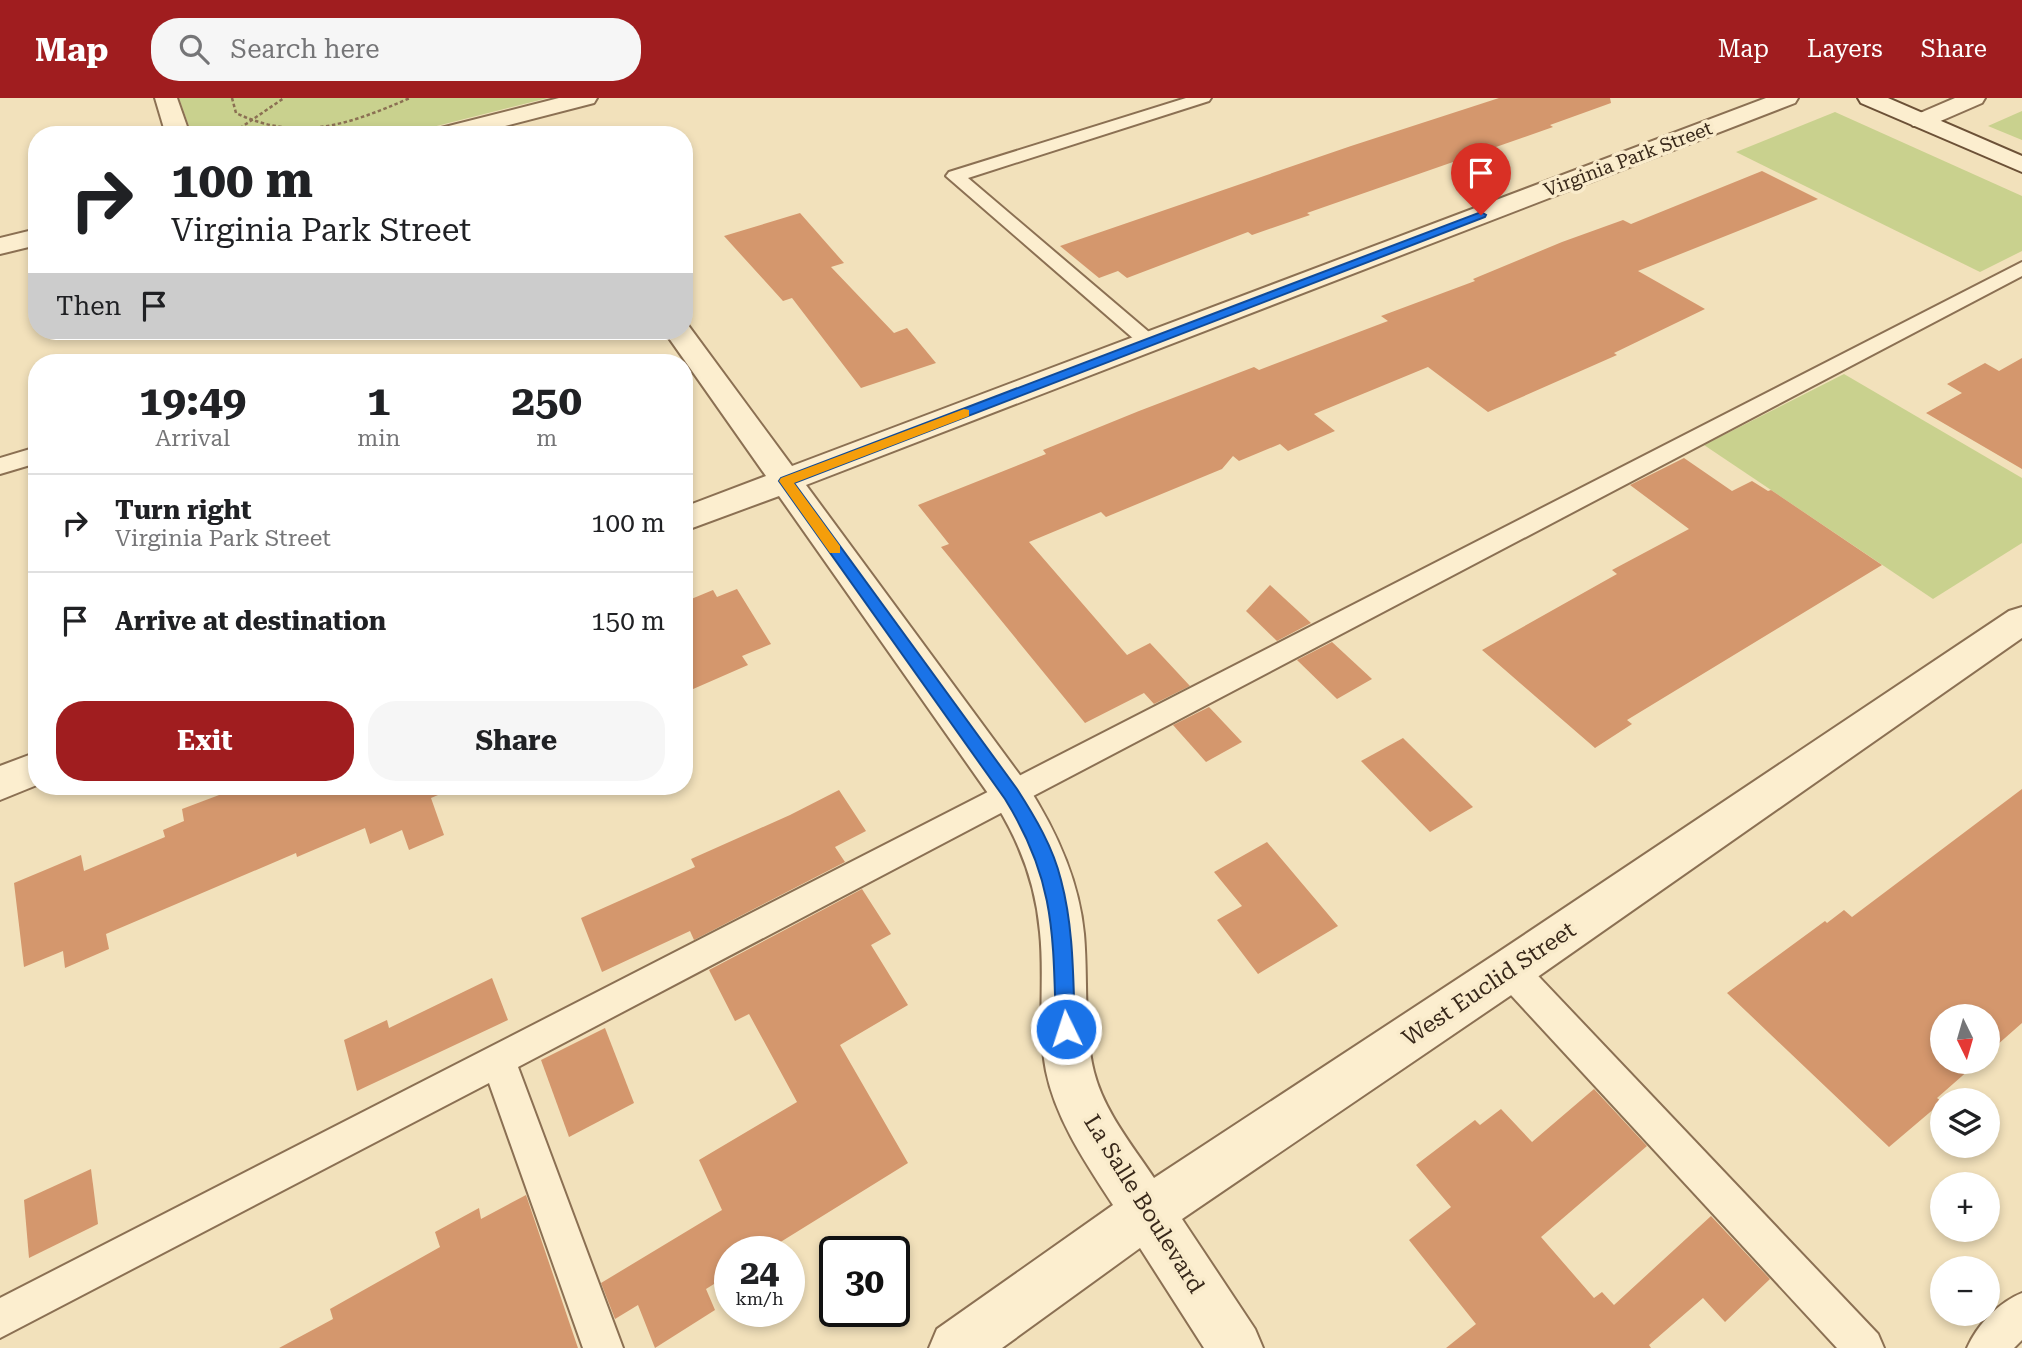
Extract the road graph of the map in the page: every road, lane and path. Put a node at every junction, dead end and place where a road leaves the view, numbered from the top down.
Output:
1 (166, 98) edge
2 (233, 98) edge
3 (284, 98) edge
4 (410, 98) edge
5 (586, 98) edge
6 (1203, 98) edge
7 (1787, 98) edge
8 (1870, 98) edge
9 (1974, 98) edge
10 (522, 114) junction
11 (1921, 121) junction
12 (250, 122) junction
13 (175, 126) edge
14 (244, 126) edge
15 (276, 126) edge
16 (338, 126) edge
17 (476, 126) edge
18 (531, 126) edge
19 (2022, 165) edge
20 (28, 239) edge
21 (0, 246) edge
22 (2022, 268) edge
23 (684, 340) edge
24 (1149, 342) junction
25 (28, 458) edge
26 (0, 466) edge
27 (786, 481) junction
28 (693, 517) edge
29 (2022, 620) edge
30 (28, 772) edge
31 (0, 783) edge
32 (1011, 794) junction
33 (1510, 970) junction
34 (498, 1060) junction
35 (1146, 1213) junction
36 (2022, 1312) edge
37 (0, 1319) edge
38 (603, 1348) edge
39 (956, 1348) edge
40 (1236, 1348) edge
41 (1864, 1348) edge
42 (1987, 1348) edge

1 - 13 street
2 - 12 path
3 - 12 path
4 - 16 path
5 - 10 street
6 - 24 lane
7 - 24 street, Virginia Park Street
8 - 11 street
9 - 11 street
10 - 17 street
10 - 18 street
11 - 19 street
12 - 14 path
12 - 15 path
20 - 21 street
22 - 32 lane
23 - 27 street, La Salle Boulevard
24 - 27 street, Virginia Park Street
25 - 26 lane
27 - 28 street, Virginia Park Street
27 - 32 street, La Salle Boulevard
29 - 33 street, West Euclid Street
30 - 31 street
32 - 34 lane
32 - 35 street, La Salle Boulevard
33 - 35 street, West Euclid Street
33 - 41 lane
34 - 37 lane
34 - 38 lane
35 - 39 street, West Euclid Street
35 - 40 street, La Salle Boulevard
36 - 42 lane

